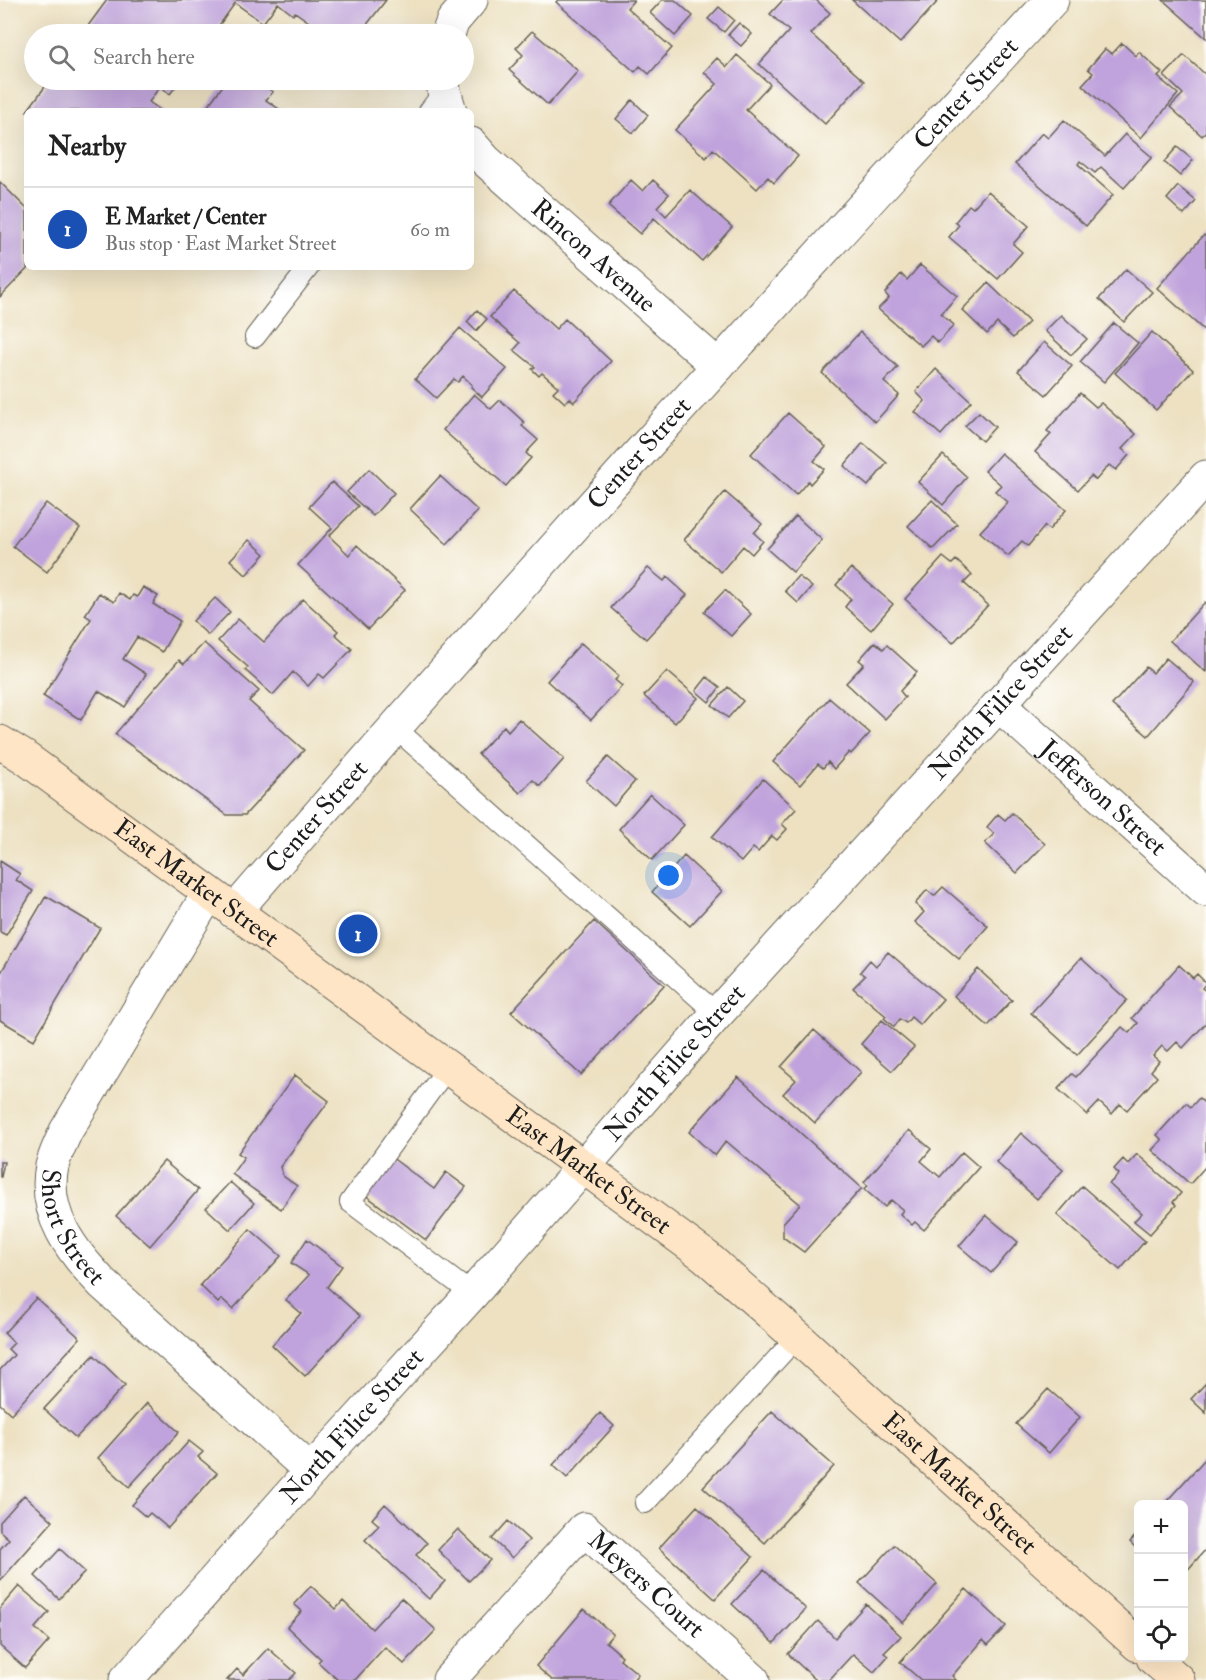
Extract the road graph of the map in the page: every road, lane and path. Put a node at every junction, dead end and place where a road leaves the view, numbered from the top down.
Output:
1 (471, 0) edge
2 (1052, 0) edge
3 (452, 24) edge
4 (474, 147) edge
5 (307, 270) edge
6 (255, 337) dead end
7 (717, 366) junction
8 (1206, 477) edge
9 (1000, 706) junction
10 (394, 727) junction
11 (0, 742) edge
12 (1206, 890) edge
13 (209, 893) junction
14 (234, 912) junction
15 (717, 1014) junction
16 (448, 1067) junction
17 (583, 1166) junction
18 (472, 1294) junction
19 (797, 1337) junction
20 (311, 1471) junction
21 (645, 1503) dead end
22 (1134, 1640) edge
23 (1158, 1662) edge
24 (126, 1680) edge
25 (449, 1680) edge
26 (753, 1680) edge
27 (1178, 1680) edge

1 - 3 street
2 - 7 street, Center Street
4 - 7 street, Rincon Avenue
5 - 6 lane
7 - 10 street, Center Street
8 - 9 street, North Filice Street
9 - 12 street, Jefferson Street
9 - 15 street, North Filice Street
10 - 14 street, Center Street
10 - 15 lane
11 - 13 main road, East Market Street
13 - 14 main road, East Market Street
13 - 20 street, Short Street
14 - 16 main road, East Market Street
15 - 17 street, North Filice Street
16 - 17 main road, East Market Street
16 - 18 lane
17 - 18 street, North Filice Street
17 - 19 main road, East Market Street
18 - 20 street, North Filice Street
19 - 21 lane
19 - 22 main road, East Market Street
20 - 24 street, North Filice Street
23 - 27 main road
25 - 26 street, Meyers Court

